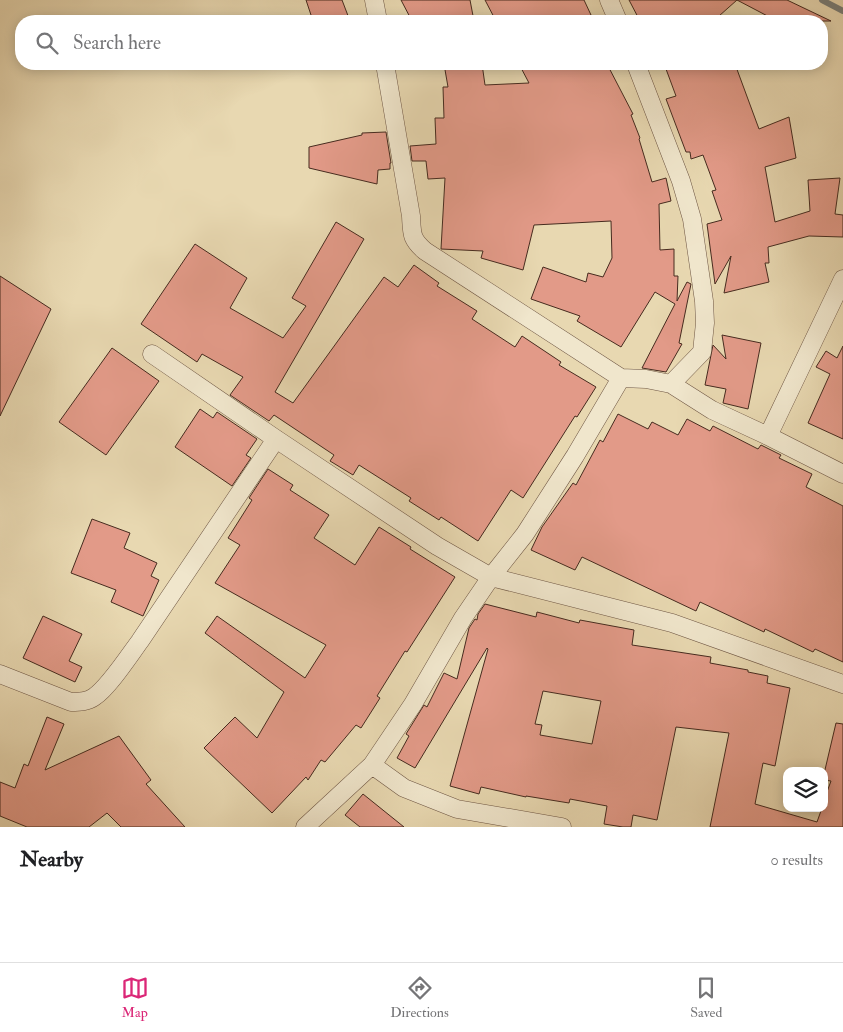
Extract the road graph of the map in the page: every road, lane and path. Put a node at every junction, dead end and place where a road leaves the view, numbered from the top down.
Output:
1 (374, 0) edge
2 (609, 0) edge
3 (377, 15) edge
4 (615, 15) edge
5 (386, 70) edge
6 (638, 70) edge
7 (843, 279) edge
8 (152, 354) dead end
9 (621, 378) junction
10 (671, 384) junction
11 (768, 436) junction
12 (276, 439) junction
13 (843, 474) edge
14 (491, 577) junction
15 (0, 674) edge
16 (843, 684) edge
17 (372, 765) junction
18 (305, 827) edge
19 (562, 827) edge

1 - 3 street
2 - 4 street
5 - 9 street
6 - 10 street
7 - 11 street
8 - 12 street
9 - 10 street
9 - 14 street
10 - 11 street
11 - 13 street
12 - 14 street
12 - 15 street
14 - 16 street
14 - 17 street
17 - 18 street
17 - 19 street

